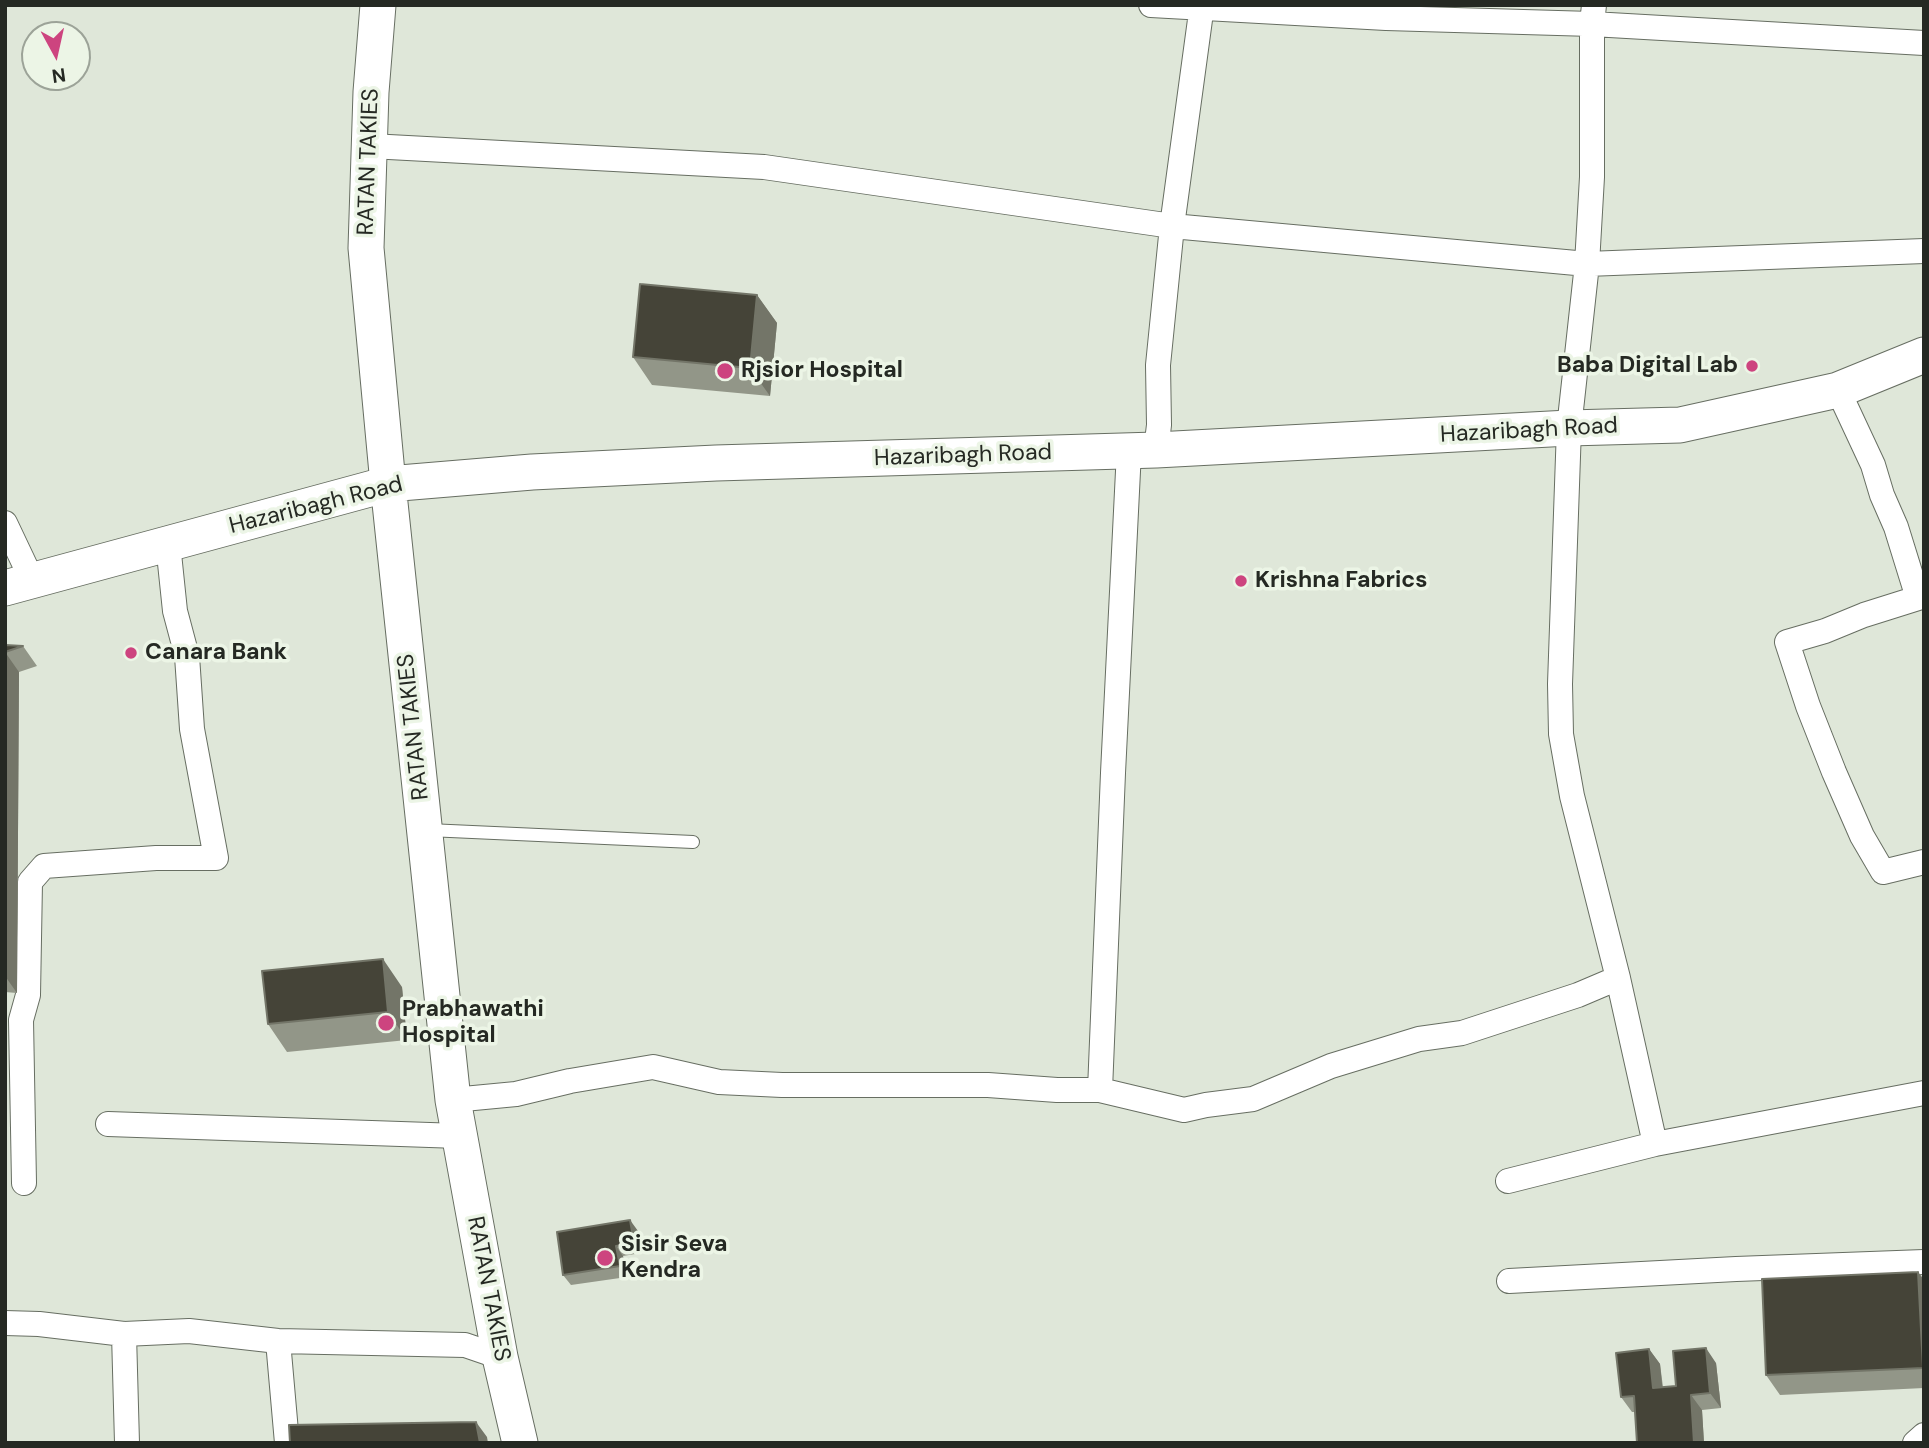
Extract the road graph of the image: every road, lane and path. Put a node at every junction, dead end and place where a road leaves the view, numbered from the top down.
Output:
1 (378, 5) edge
2 (1151, 5) edge
3 (1201, 7) edge
4 (1593, 14) edge
5 (1924, 43) edge
6 (370, 146) junction
7 (1172, 226) junction
8 (1924, 251) edge
9 (1587, 264) junction
10 (1924, 355) edge
11 (1838, 390) junction
12 (1569, 428) junction
13 (1143, 450) junction
14 (388, 484) junction
15 (5, 523) edge
16 (168, 544) junction
17 (19, 584) edge
18 (424, 830) junction
19 (693, 842) dead end
20 (1924, 862) edge
21 (1618, 978) junction
22 (1100, 1090) junction
23 (1924, 1093) edge
24 (453, 1100) junction
25 (108, 1124) dead end
26 (459, 1136) junction
27 (1655, 1144) junction
28 (1508, 1181) dead end
29 (24, 1183) dead end
30 (1924, 1262) edge
31 (1509, 1281) dead end
32 (5, 1323) edge
33 (124, 1334) junction
34 (278, 1341) junction
35 (500, 1357) junction
36 (1924, 1435) edge
37 (127, 1443) edge
38 (287, 1443) edge
39 (520, 1443) edge
40 (1915, 1443) edge

1 - 6 main road, RATAN TAKIES
2 - 3 street
3 - 4 street
3 - 7 street
4 - 5 street
4 - 9 street
6 - 7 street
6 - 14 main road, RATAN TAKIES
7 - 9 street
7 - 13 street
8 - 9 street
9 - 12 street
10 - 11 main road, Hazaribagh Road
11 - 12 main road, Hazaribagh Road
11 - 20 street
12 - 13 main road, Hazaribagh Road
12 - 21 street
13 - 14 main road, Hazaribagh Road
13 - 22 street
14 - 16 main road, Hazaribagh Road
14 - 18 main road, RATAN TAKIES
15 - 17 street
16 - 17 main road, Hazaribagh Road
16 - 29 street
18 - 19 lane
18 - 24 main road, RATAN TAKIES
21 - 22 street
21 - 27 street
22 - 24 street
23 - 27 street
24 - 26 main road, RATAN TAKIES
25 - 26 street
26 - 35 main road, RATAN TAKIES
27 - 28 street
30 - 31 street
32 - 33 street
33 - 34 street
33 - 37 street
34 - 35 street
34 - 38 street
35 - 39 main road, RATAN TAKIES
36 - 40 street

